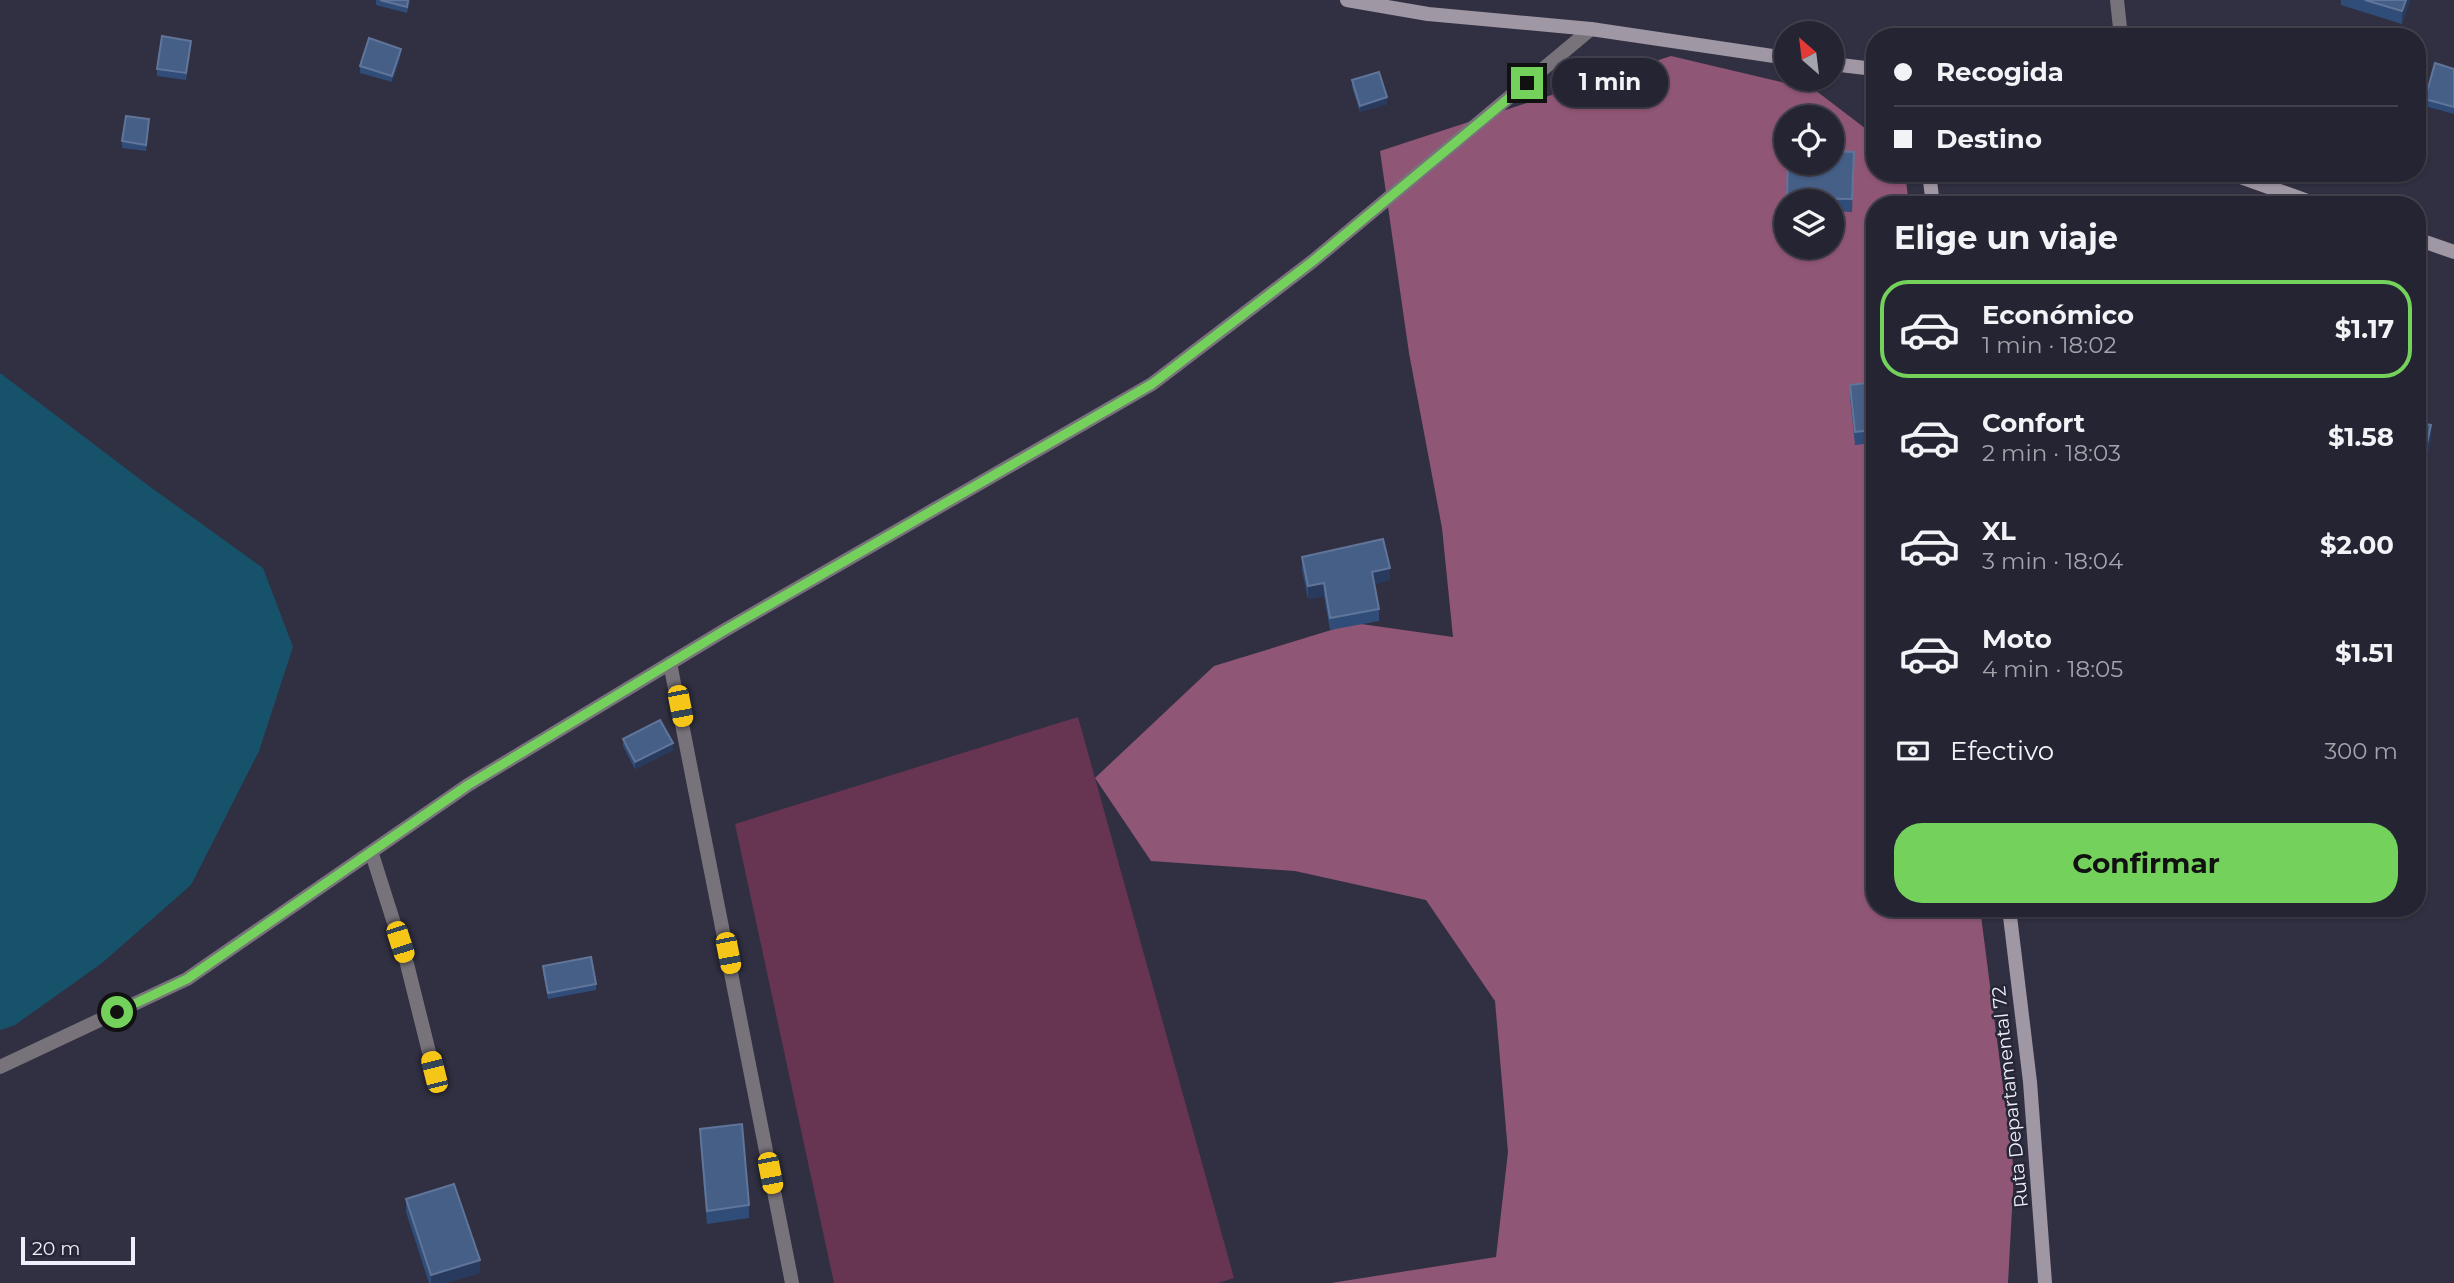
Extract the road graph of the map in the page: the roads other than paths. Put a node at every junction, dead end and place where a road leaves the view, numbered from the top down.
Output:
1 (1348, 0) edge
2 (2117, 0) edge
3 (2120, 28) edge
4 (1591, 29) junction
5 (1774, 56) edge
6 (1844, 65) edge
7 (1866, 68) edge
8 (2254, 182) edge
9 (2294, 196) edge
10 (2426, 242) edge
11 (2454, 252) edge
12 (670, 663) junction
13 (372, 853) junction
14 (2010, 917) edge
15 (0, 1067) edge
16 (434, 1072) dead end
17 (792, 1283) edge
18 (2045, 1283) edge

1 - 4 main road
2 - 3 street
4 - 5 main road
4 - 12 street
6 - 7 main road
8 - 9 main road
10 - 11 main road
12 - 13 street
12 - 17 street
13 - 15 street
13 - 16 street
14 - 18 main road, Ruta Departamental 72

